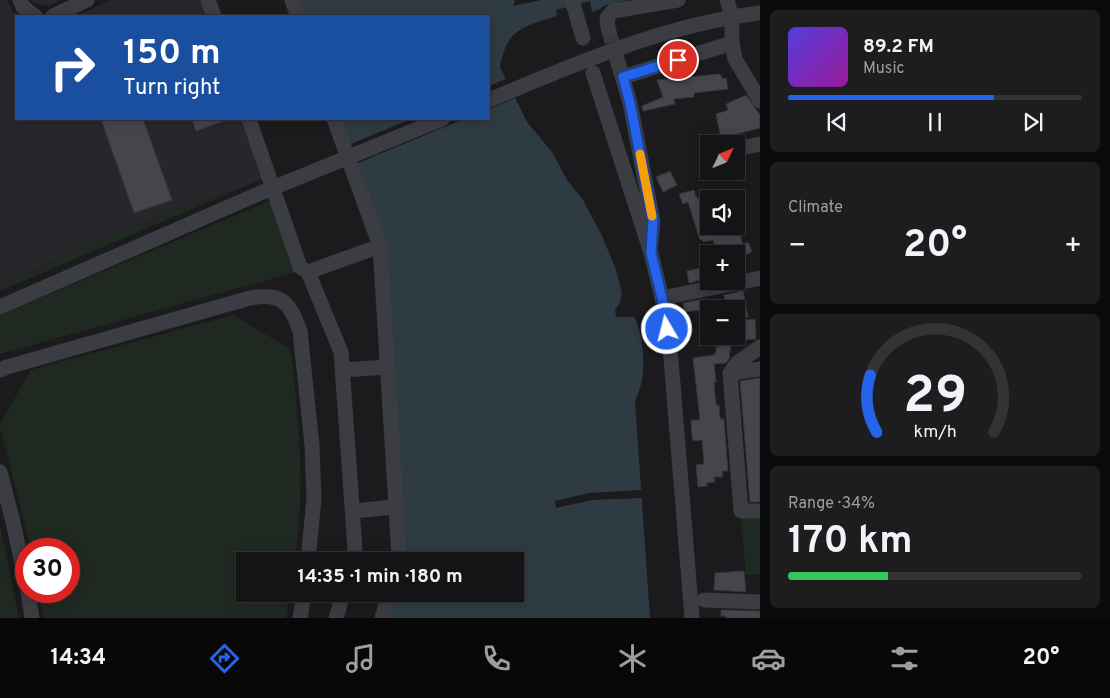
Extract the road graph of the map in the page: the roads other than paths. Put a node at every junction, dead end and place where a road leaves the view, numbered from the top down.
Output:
1 (20, 0) edge
2 (87, 0) edge
3 (208, 0) edge
4 (292, 0) edge
5 (572, 0) edge
6 (678, 0) edge
7 (727, 0) edge
8 (760, 13) edge
9 (34, 15) edge
10 (55, 15) edge
11 (214, 15) edge
12 (298, 15) edge
13 (732, 17) junction
14 (608, 28) dead end
15 (583, 38) dead end
16 (732, 43) junction
17 (617, 59) tunnel mouth
18 (593, 73) dead end
19 (623, 77) junction
20 (757, 96) edge
21 (490, 100) edge
22 (249, 120) edge
23 (334, 120) edge
24 (440, 120) edge
25 (760, 144) edge
26 (745, 147) edge
27 (380, 246) junction
28 (651, 253) junction
29 (308, 272) junction
30 (760, 278) edge
31 (662, 298) junction
32 (0, 307) edge
33 (760, 347) edge
34 (387, 367) junction
35 (0, 370) edge
36 (343, 370) junction
37 (760, 370) edge
38 (730, 373) junction
39 (0, 472) edge
40 (396, 507) junction
41 (352, 511) junction
42 (760, 512) edge
43 (17, 538) edge
44 (309, 552) edge
45 (354, 552) edge
46 (398, 552) edge
47 (704, 600) dead end
48 (303, 602) edge
49 (341, 602) edge
50 (387, 602) edge
51 (760, 602) edge
52 (30, 603) edge
53 (32, 618) edge
54 (300, 618) edge
55 (336, 618) edge
56 (382, 618) edge
57 (692, 618) edge

1 - 9 street
2 - 10 street
3 - 11 street
4 - 12 street
5 - 15 street
6 - 14 street
7 - 13 street
8 - 13 street
13 - 16 street
13 - 21 street
16 - 19 street
16 - 20 street
17 - 19 street
18 - 28 street
19 - 28 street
22 - 29 street
23 - 27 street
24 - 32 street
25 - 26 street
27 - 29 street
27 - 34 street
28 - 31 street
29 - 36 street
30 - 31 street
31 - 57 street
33 - 38 street
34 - 36 street
34 - 40 street
35 - 44 street
36 - 41 street
37 - 38 street
38 - 42 street
39 - 43 street
40 - 41 street
40 - 46 street
41 - 45 street
47 - 51 street
48 - 54 street
49 - 55 street
50 - 56 street
52 - 53 street

